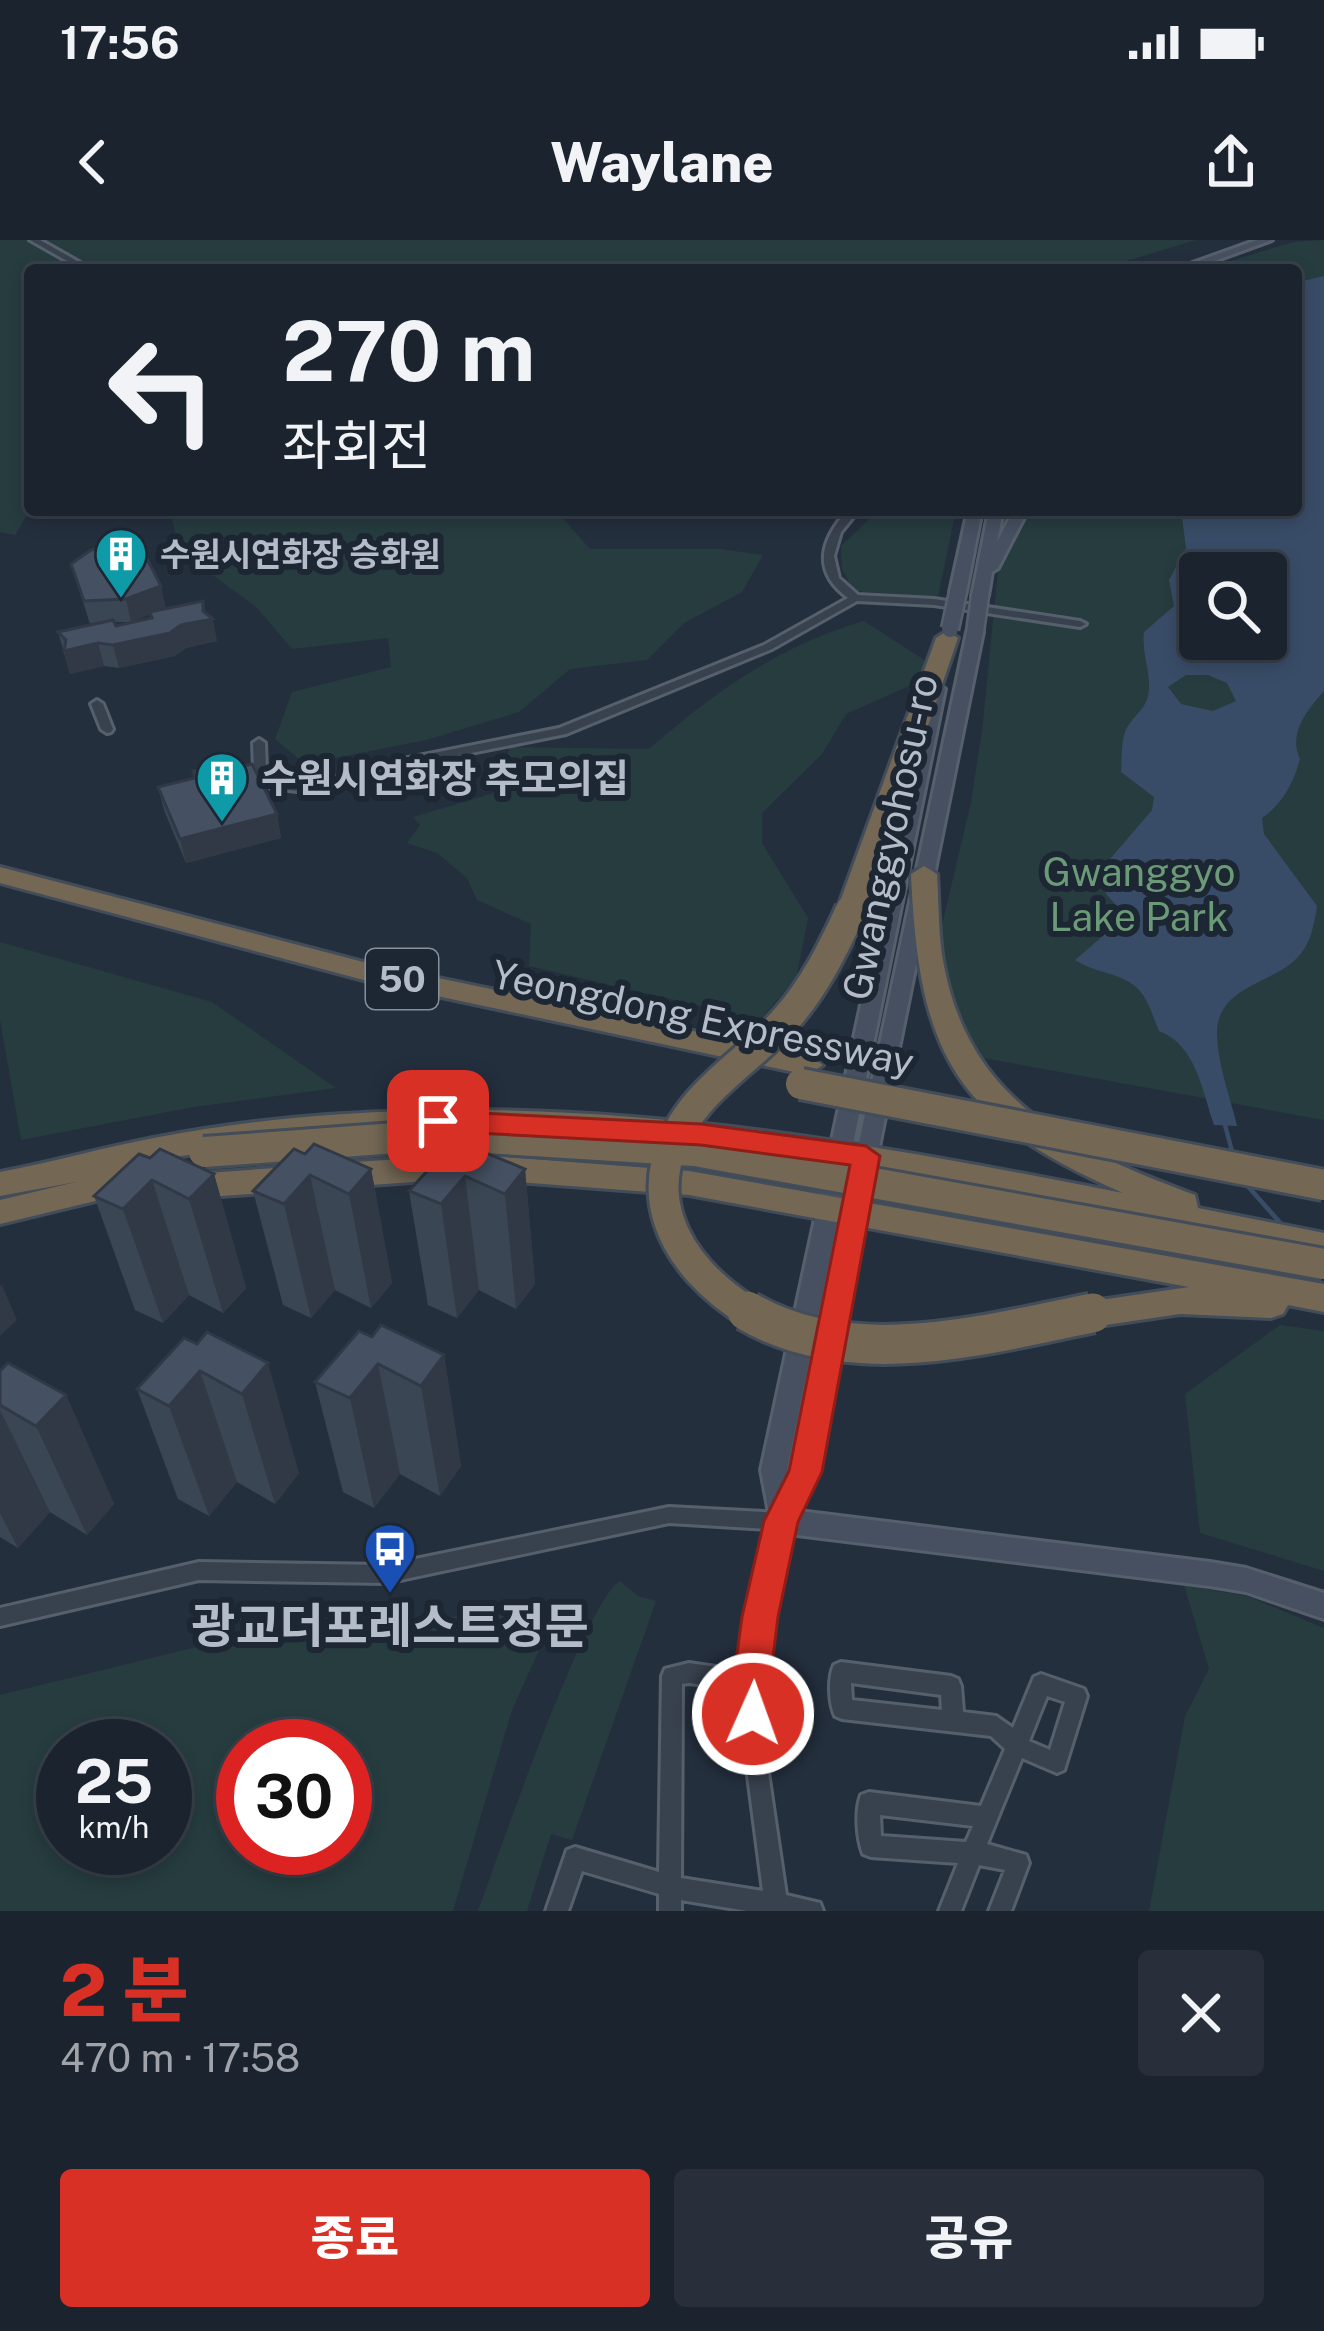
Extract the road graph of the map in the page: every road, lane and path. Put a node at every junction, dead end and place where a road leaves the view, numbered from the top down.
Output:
1 (34, 240) edge
2 (1241, 240) edge
3 (1267, 240) edge
4 (78, 264) edge
5 (1181, 264) edge
6 (1184, 264) edge
7 (850, 516) edge
8 (974, 516) edge
9 (995, 516) edge
10 (1018, 516) edge
11 (982, 587) junction
12 (855, 598) junction
13 (1080, 623) dead end
14 (948, 633) junction
15 (97, 704) dead end
16 (107, 729) dead end
17 (260, 743) dead end
18 (924, 874) junction
19 (0, 875) edge
20 (0, 893) edge
21 (805, 1075) junction
22 (853, 1154) junction
23 (206, 1160) junction
24 (1324, 1164) edge
25 (91, 1179) junction
26 (0, 1184) edge
27 (1324, 1185) edge
28 (0, 1212) edge
29 (842, 1213) junction
30 (1227, 1224) junction
31 (1324, 1246) edge
32 (1324, 1264) edge
33 (1314, 1297) edge
34 (781, 1521) junction
35 (1324, 1606) edge
36 (0, 1617) edge
37 (751, 1682) junction
38 (953, 1721) junction
39 (987, 1817) junction
40 (970, 1856) junction
41 (671, 1899) edge
42 (777, 1909) edge
43 (556, 1911) edge
44 (812, 1911) edge
45 (950, 1911) edge
46 (1000, 1911) edge

1 - 4 street
2 - 5 main road
3 - 6 main road
7 - 12 street
8 - 14 main road, Gwanggyohosu-ro, bridge
9 - 11 main road, Gwanggyohosu-ro
10 - 11 main road
11 - 18 main road, Gwanggyohosu-ro, bridge
12 - 13 street
12 - 17 street
14 - 22 main road, Gwanggyohosu-ro
14 - 33 highway, bridge
15 - 16 street
18 - 22 main road, Gwanggyohosu-ro
18 - 30 highway
19 - 21 highway, Yeongdong Expressway / 50
20 - 21 highway, Yeongdong Expressway / 50
21 - 24 highway, Yeongdong Expressway / 50
21 - 27 highway, Yeongdong Expressway / 50, bridge
22 - 25 highway
22 - 29 main road, Gwanggyohosu-ro
22 - 30 highway
23 - 25 highway
23 - 32 highway, bridge
23 - 33 highway
25 - 26 highway
25 - 28 highway
25 - 29 highway
29 - 33 highway
29 - 34 main road, Gwanggyohosu-ro
30 - 31 highway
34 - 35 main road
34 - 36 street
34 - 37 street, Gwanggyohosu-ro
37 - 41 street
37 - 42 street, Gwanggyohosu-ro
38 - 38 street
38 - 39 street
39 - 40 street
39 - 40 street
40 - 45 street
40 - 46 street
41 - 42 street
41 - 43 street
42 - 44 street

